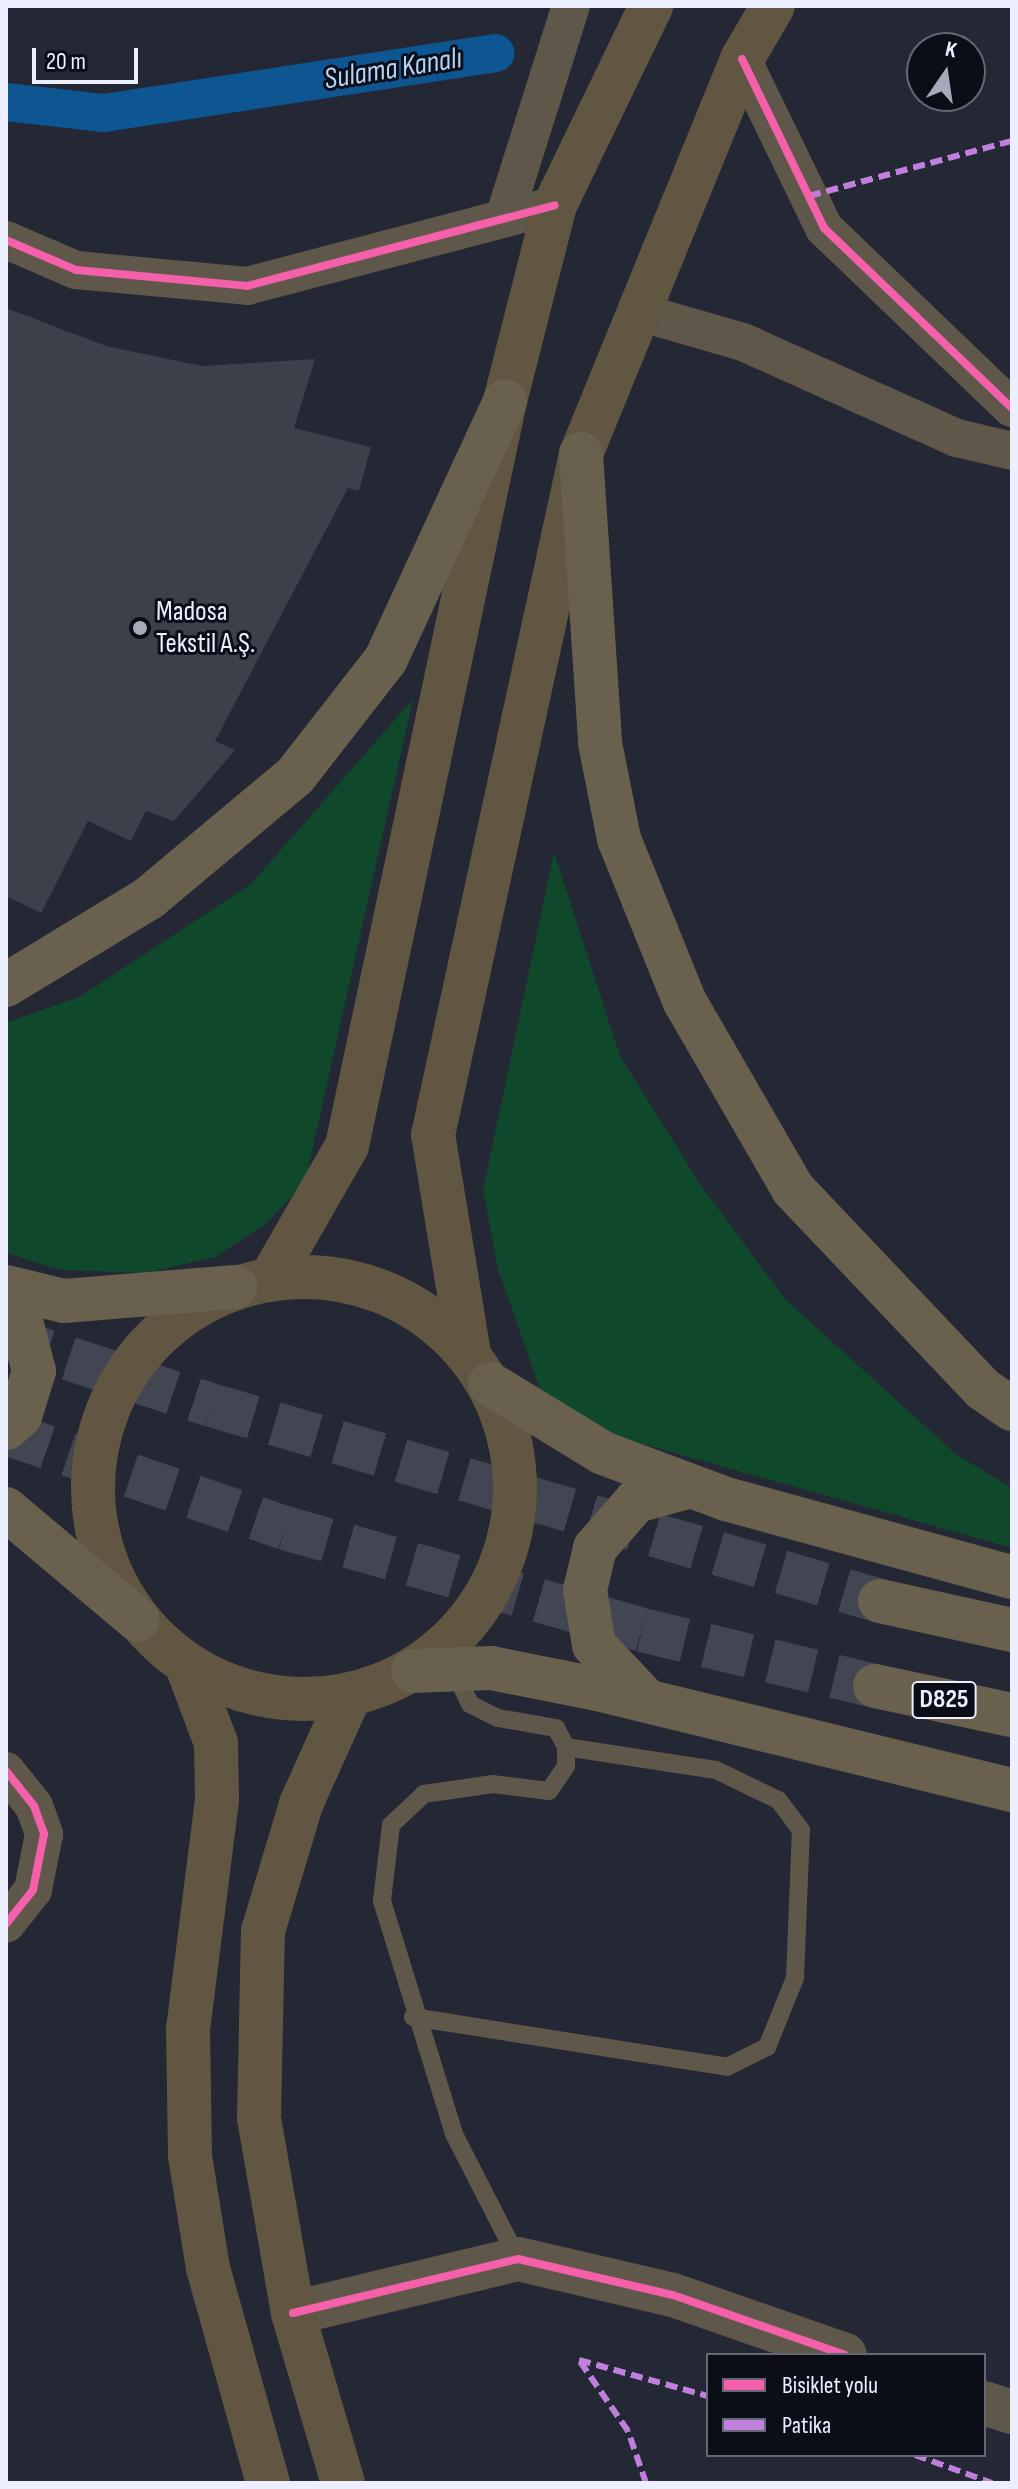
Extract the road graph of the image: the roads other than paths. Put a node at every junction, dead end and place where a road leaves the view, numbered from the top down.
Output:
1 (571, 6) edge
2 (651, 6) edge
3 (773, 6) edge
4 (742, 59) junction
5 (555, 205) junction
6 (504, 218) junction
7 (6, 240) edge
8 (639, 312) junction
9 (505, 401) junction
10 (1012, 408) edge
11 (1012, 451) edge
12 (581, 454) junction
13 (6, 985) edge
14 (253, 1282) junction
15 (6, 1287) edge
16 (6, 1303) edge
17 (480, 1369) junction
18 (1012, 1409) edge
19 (6, 1428) edge
20 (691, 1486) junction
21 (6, 1509) edge
22 (1012, 1577) edge
23 (880, 1601) tunnel mouth
24 (138, 1620) junction
25 (1012, 1630) edge
26 (187, 1666) junction
27 (433, 1670) junction
28 (875, 1686) tunnel mouth
29 (350, 1695) junction
30 (645, 1699) junction
31 (1012, 1715) edge
32 (566, 1747) junction
33 (6, 1771) edge
34 (1012, 1790) edge
35 (6, 1924) edge
36 (413, 2017) junction
37 (518, 2259) junction
38 (293, 2313) junction
39 (839, 2353) edge
40 (986, 2404) edge
41 (1012, 2412) edge
42 (268, 2483) edge
43 (343, 2483) edge

1 - 6 street
2 - 5 main road
3 - 4 main road
4 - 8 main road
4 - 10 street
5 - 6 street
5 - 9 main road
6 - 7 street
8 - 11 street
8 - 12 main road
9 - 13 highway
9 - 14 main road
12 - 17 main road
12 - 18 highway
14 - 15 highway
14 - 17 main road
14 - 24 main road
16 - 19 highway
17 - 20 highway
17 - 27 main road
20 - 22 highway
20 - 30 highway
21 - 24 highway
23 - 25 highway
24 - 26 main road
26 - 29 main road
26 - 42 main road
27 - 29 main road
27 - 30 highway
27 - 32 lane
28 - 31 highway, D825
29 - 38 main road
30 - 34 highway
32 - 36 lane
32 - 36 lane
33 - 35 street
36 - 37 lane
37 - 38 street
37 - 39 street
38 - 43 main road
40 - 41 street

